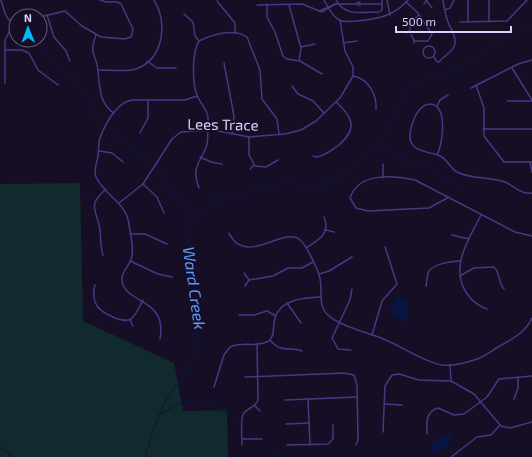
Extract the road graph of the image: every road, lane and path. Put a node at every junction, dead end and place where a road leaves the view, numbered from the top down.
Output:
1 (1, 0) edge
2 (100, 0) edge
3 (154, 0) edge
4 (324, 0) edge
5 (336, 0) edge
6 (382, 0) edge
7 (386, 0) edge
8 (426, 0) edge
9 (442, 0) edge
10 (454, 0) edge
11 (468, 0) edge
12 (489, 0) edge
13 (527, 0) edge
14 (217, 1) dead end
15 (407, 1) edge
16 (359, 3) edge
17 (267, 4) junction
18 (336, 4) junction
19 (382, 4) junction
20 (424, 4) dead end
21 (257, 5) dead end
22 (289, 5) junction
23 (328, 8) junction
24 (432, 8) dead end
25 (444, 10) junction
26 (359, 12) junction
27 (184, 14) dead end
28 (48, 15) edge
29 (390, 15) junction
30 (419, 15) junction
31 (8, 18) edge
32 (48, 18) edge
33 (340, 20) junction
34 (460, 22) dead end
35 (468, 22) junction
36 (489, 22) junction
37 (8, 33) edge
38 (235, 33) junction
39 (407, 33) dead end
40 (96, 35) junction
41 (411, 35) dead end
42 (199, 41) junction
43 (357, 41) dead end
44 (343, 43) junction
45 (315, 44) dead end
46 (301, 47) junction
47 (5, 50) junction
48 (434, 57) junction
49 (299, 60) junction
50 (532, 60) edge
51 (147, 61) junction
52 (70, 62) dead end
53 (224, 63) dead end
54 (176, 68) dead end
55 (512, 68) junction
56 (98, 70) junction
57 (322, 74) dead end
58 (353, 76) junction
59 (5, 83) dead end
60 (58, 85) dead end
61 (476, 85) junction
62 (292, 86) dead end
63 (471, 88) dead end
64 (448, 95) dead end
65 (197, 96) junction
66 (148, 100) junction
67 (506, 101) dead end
68 (532, 101) edge
69 (336, 102) junction
70 (437, 106) junction
71 (376, 109) dead end
72 (114, 113) junction
73 (324, 113) junction
74 (483, 129) junction
75 (532, 129) edge
76 (206, 130) junction
77 (176, 131) dead end
78 (140, 133) dead end
79 (178, 134) junction
80 (232, 134) junction
81 (279, 134) junction
82 (249, 137) junction
83 (99, 151) junction
84 (437, 155) junction
85 (313, 156) dead end
86 (200, 157) junction
87 (278, 160) dead end
88 (123, 162) dead end
89 (531, 162) edge
90 (222, 164) dead end
91 (383, 164) dead end
92 (254, 165) junction
93 (250, 170) dead end
94 (532, 172) edge
95 (383, 178) junction
96 (143, 184) junction
97 (199, 188) dead end
98 (106, 189) junction
99 (532, 193) edge
100 (449, 197) junction
101 (119, 203) junction
102 (164, 213) dead end
103 (481, 215) junction
104 (324, 217) dead end
105 (326, 230) junction
106 (334, 232) dead end
107 (229, 233) dead end
108 (130, 234) junction
109 (452, 235) dead end
110 (532, 236) edge
111 (469, 239) junction
112 (167, 244) dead end
113 (385, 247) dead end
114 (306, 248) junction
115 (103, 255) dead end
116 (352, 257) dead end
117 (130, 261) junction
118 (460, 261) junction
119 (313, 262) junction
120 (244, 273) dead end
121 (319, 274) junction
122 (460, 276) junction
123 (172, 277) dead end
124 (249, 280) junction
125 (95, 285) dead end
126 (245, 286) dead end
127 (426, 286) dead end
128 (352, 289) dead end
129 (504, 289) dead end
130 (320, 297) junction
131 (143, 300) junction
132 (287, 303) junction
133 (487, 309) dead end
134 (238, 315) dead end
135 (276, 316) junction
136 (532, 318) edge
137 (130, 320) junction
138 (301, 323) dead end
139 (339, 323) junction
140 (133, 326) dead end
141 (372, 335) junction
142 (160, 339) dead end
143 (270, 340) junction
144 (257, 345) junction
145 (351, 350) dead end
146 (302, 351) dead end
147 (450, 365) junction
148 (532, 376) edge
149 (245, 377) dead end
150 (257, 377) junction
151 (518, 377) junction
152 (452, 381) junction
153 (214, 387) dead end
154 (357, 397) junction
155 (514, 399) dead end
156 (285, 400) dead end
157 (308, 400) junction
158 (480, 402) junction
159 (385, 404) junction
160 (402, 405) dead end
161 (255, 406) junction
162 (260, 411) dead end
163 (532, 422) edge
164 (309, 423) junction
165 (286, 424) dead end
166 (333, 425) dead end
167 (500, 425) junction
168 (384, 432) dead end
169 (427, 434) dead end
170 (242, 439) junction
171 (262, 439) dead end
172 (356, 444) dead end
173 (242, 445) dead end
174 (287, 445) dead end
175 (310, 445) junction
176 (451, 457) edge

1 - 31 street
2 - 40 street
3 - 51 street
4 - 23 street
5 - 18 street
6 - 19 street
7 - 29 street
8 - 20 street
8 - 24 street
9 - 25 street
10 - 25 street
11 - 35 street
12 - 36 street
13 - 36 street
14 - 38 street
15 - 29 street
15 - 30 street
16 - 18 street
16 - 19 street
16 - 26 street
17 - 21 street
17 - 22 street
17 - 49 street
18 - 23 street
18 - 26 street
19 - 26 street
22 - 23 street
22 - 46 street
23 - 33 street
25 - 48 street
27 - 42 street
28 - 40 street
29 - 33 street
30 - 39 street
30 - 41 street
32 - 52 street
33 - 44 street
34 - 35 street
35 - 36 street
37 - 47 street
38 - 42 street
38 - 81 street
40 - 56 street
42 - 65 street
43 - 44 street
44 - 58 street
45 - 46 street
46 - 49 street
47 - 59 street
47 - 60 street
48 - 48 street
49 - 57 street
50 - 55 street
51 - 54 street
51 - 56 street
53 - 80 street
55 - 61 street
55 - 68 street
56 - 72 street
58 - 69 street, Lees Trace
58 - 71 street
61 - 63 street
61 - 74 street
62 - 73 street
64 - 70 street
65 - 66 street
65 - 76 street
66 - 72 street
66 - 78 street
67 - 68 street
69 - 73 street, Lees Trace
69 - 85 street
70 - 84 street
70 - 84 street
72 - 83 street
73 - 81 street, Lees Trace
74 - 75 street
74 - 89 street
76 - 79 street, Lees Trace
76 - 80 street, Lees Trace
76 - 86 street
77 - 79 street, Lees Trace
79 - 96 street, Lees Trace
80 - 82 street, Lees Trace
81 - 82 street, Lees Trace
82 - 92 street
83 - 88 street
83 - 98 street
84 - 99 street
86 - 90 street
86 - 97 street
87 - 92 street
89 - 94 street
91 - 95 street
92 - 93 street
95 - 100 street
95 - 100 street
96 - 101 street, Lees Trace
96 - 102 street
98 - 101 street
98 - 115 street
100 - 103 street
101 - 108 street
103 - 110 street
103 - 111 street
104 - 105 street
105 - 106 street
105 - 114 street
107 - 114 street
108 - 112 street
108 - 117 street
109 - 111 street
111 - 118 street
113 - 141 street
114 - 119 street
116 - 121 street
117 - 123 street
117 - 131 street
118 - 122 street
118 - 127 street
119 - 121 street
119 - 124 street
120 - 124 street
121 - 130 street
122 - 129 street
122 - 133 street
124 - 126 street
125 - 137 street
128 - 139 street
130 - 132 street
130 - 139 street
131 - 137 street
131 - 142 street
132 - 135 street
132 - 138 street
134 - 135 street
135 - 143 street
136 - 147 street
137 - 140 street
139 - 141 street
139 - 145 street
141 - 147 street
143 - 144 street
143 - 146 street
144 - 150 street
144 - 153 street
147 - 152 street
148 - 151 street
149 - 150 street
150 - 154 street
150 - 161 street
151 - 155 street
151 - 158 street
152 - 158 street
152 - 159 street
154 - 157 street
154 - 172 street
156 - 157 street
157 - 164 street
158 - 167 street
158 - 169 street
159 - 160 street
159 - 168 street
161 - 162 street
161 - 170 street
163 - 167 street
164 - 165 street
164 - 175 street
166 - 175 street
167 - 176 street
170 - 171 street
170 - 173 street
174 - 175 street

